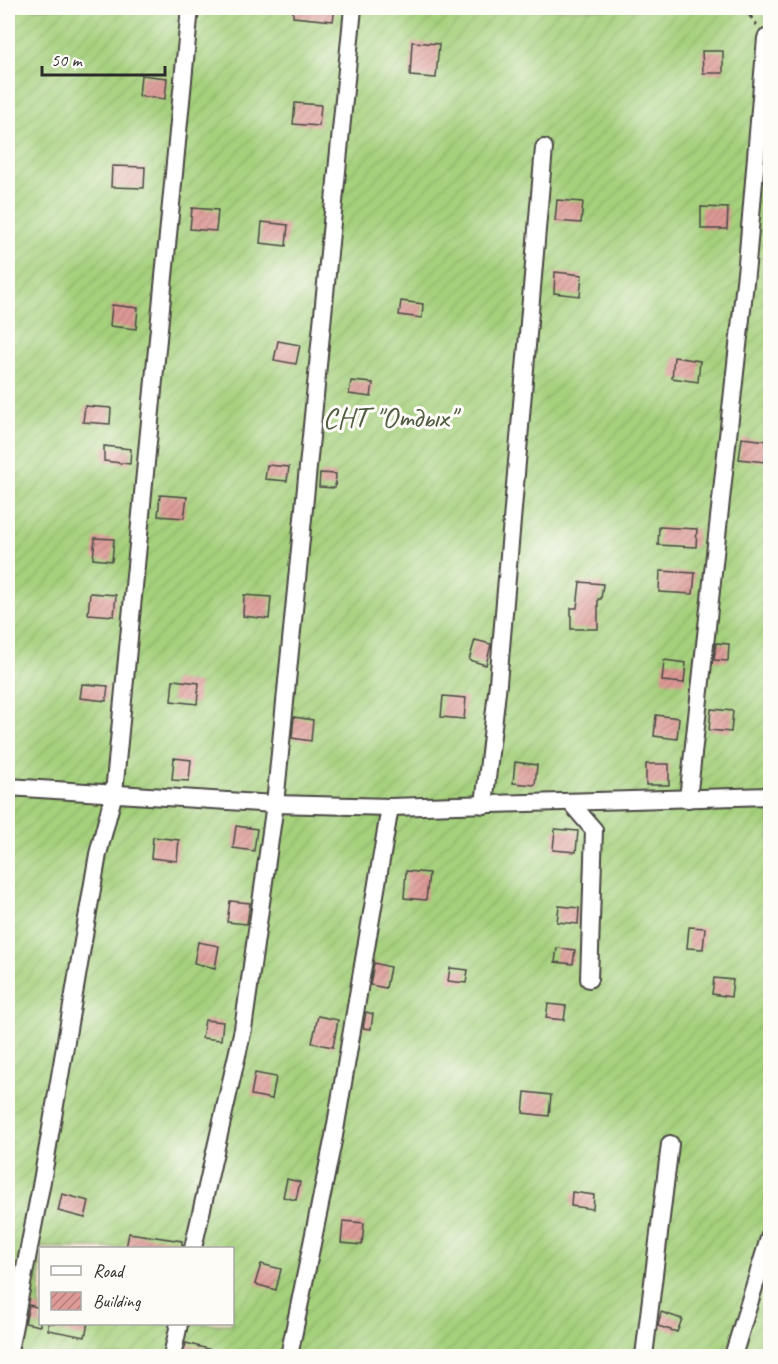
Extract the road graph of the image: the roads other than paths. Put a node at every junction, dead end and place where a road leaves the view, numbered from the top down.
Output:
1 (190, 8) edge
2 (353, 8) edge
3 (766, 38) road end
4 (544, 148) dead end
5 (8, 787) edge
6 (114, 794) junction
7 (771, 796) edge
8 (688, 799) junction
9 (570, 802) junction
10 (275, 804) junction
11 (484, 804) junction
12 (390, 807) junction
13 (589, 979) dead end
14 (670, 1144) dead end
15 (771, 1235) edge
16 (193, 1247) edge
17 (179, 1325) edge
18 (9, 1356) edge
19 (172, 1356) edge
20 (289, 1356) edge
21 (644, 1356) edge
22 (733, 1356) edge

1 - 6 lane
2 - 10 lane
3 - 8 lane
4 - 11 lane
5 - 6 lane
6 - 10 lane
6 - 18 lane
7 - 8 lane
8 - 9 lane
9 - 11 lane
9 - 13 lane
10 - 12 lane
10 - 16 lane
11 - 12 lane
12 - 20 lane
14 - 21 lane
15 - 22 lane
17 - 19 lane

